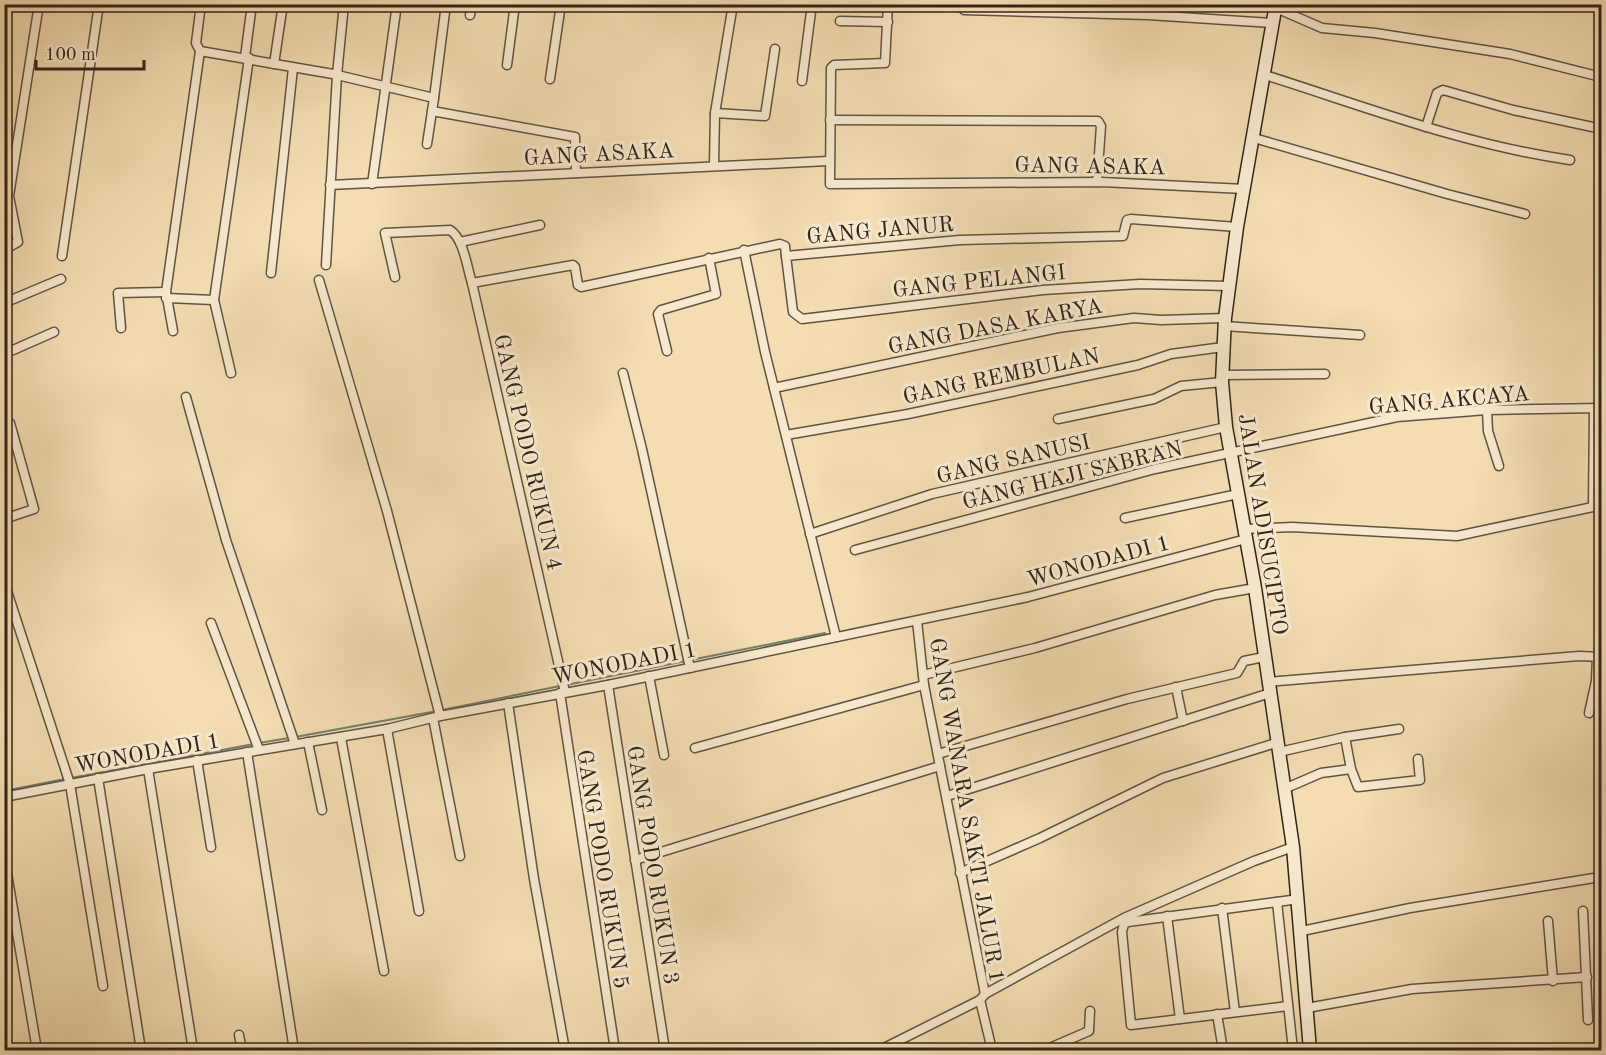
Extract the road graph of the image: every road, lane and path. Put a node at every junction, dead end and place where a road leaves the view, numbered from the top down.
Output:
1 (39, 4) edge
2 (99, 4) edge
3 (201, 4) edge
4 (252, 4) edge
5 (283, 4) edge
6 (344, 4) edge
7 (397, 4) edge
8 (446, 4) edge
9 (472, 4) edge
10 (515, 4) edge
11 (561, 4) edge
12 (733, 4) edge
13 (812, 4) edge
14 (888, 4) edge
15 (1276, 6) edge
16 (964, 10) dead end
17 (470, 15) dead end
18 (840, 21) dead end
19 (888, 22) junction
20 (1274, 23) junction
21 (775, 48) dead end
22 (200, 51) junction
23 (247, 58) junction
24 (274, 64) junction
25 (507, 65) dead end
26 (293, 68) junction
27 (336, 75) junction
28 (1265, 75) junction
29 (1601, 77) edge
30 (550, 79) dead end
31 (802, 81) dead end
32 (385, 88) junction
33 (434, 98) junction
34 (432, 111) junction
35 (715, 113) junction
36 (830, 120) junction
37 (1426, 127) junction
38 (1602, 129) edge
39 (1254, 138) junction
40 (427, 144) dead end
41 (1570, 160) dead end
42 (828, 161) junction
43 (714, 165) junction
44 (576, 173) junction
45 (1097, 182) junction
46 (372, 184) junction
47 (330, 185) junction
48 (1244, 189) junction
49 (7, 196) edge
50 (1525, 214) dead end
51 (540, 225) dead end
52 (1237, 227) junction
53 (460, 242) junction
54 (4, 250) edge
55 (744, 250) junction
56 (62, 256) dead end
57 (786, 256) junction
58 (709, 258) junction
59 (326, 265) dead end
60 (271, 273) dead end
61 (395, 277) dead end
62 (61, 279) dead end
63 (320, 280) dead end
64 (472, 283) junction
65 (1229, 286) junction
66 (166, 295) junction
67 (214, 300) junction
68 (4, 303) edge
69 (1225, 322) junction
70 (121, 328) dead end
71 (173, 331) dead end
72 (54, 332) dead end
73 (1360, 335) dead end
74 (1223, 347) junction
75 (667, 351) dead end
76 (4, 354) edge
77 (231, 373) dead end
78 (623, 373) dead end
79 (1325, 374) dead end
80 (1222, 378) junction
81 (774, 388) junction
82 (186, 397) dead end
83 (1598, 408) edge
84 (1487, 410) junction
85 (1058, 419) dead end
86 (10, 423) dead end
87 (1226, 427) junction
88 (786, 435) junction
89 (1230, 454) junction
90 (1499, 466) dead end
91 (1238, 494) junction
92 (1597, 505) edge
93 (1125, 518) dead end
94 (4, 519) edge
95 (810, 534) junction
96 (1245, 534) junction
97 (855, 550) dead end
98 (5, 588) edge
99 (1255, 588) junction
100 (916, 621) junction
101 (211, 622) dead end
102 (836, 637) junction
103 (1264, 657) junction
104 (1599, 657) edge
105 (690, 668) junction
106 (923, 675) junction
107 (649, 676) junction
108 (608, 685) junction
109 (924, 685) junction
110 (1176, 687) junction
111 (1269, 687) junction
112 (564, 692) junction
113 (508, 703) junction
114 (1589, 713) dead end
115 (437, 717) junction
116 (1183, 721) junction
117 (387, 729) junction
118 (1399, 729) dead end
119 (1345, 737) junction
120 (341, 738) junction
121 (308, 742) junction
122 (295, 743) junction
123 (258, 746) junction
124 (1279, 747) junction
125 (695, 748) dead end
126 (247, 752) junction
127 (938, 754) junction
128 (664, 755) dead end
129 (1418, 759) dead end
130 (197, 760) junction
131 (940, 766) junction
132 (148, 769) junction
133 (1351, 769) junction
134 (98, 778) junction
135 (70, 783) junction
136 (1284, 789) junction
137 (947, 796) junction
138 (4, 797) edge
139 (322, 810) dead end
140 (211, 847) dead end
141 (1293, 847) junction
142 (4, 856) edge
143 (460, 856) dead end
144 (635, 860) junction
145 (960, 873) junction
146 (1600, 877) edge
147 (1299, 899) junction
148 (1277, 902) junction
149 (1222, 908) junction
150 (419, 911) dead end
151 (1583, 911) dead end
152 (1167, 916) junction
153 (1548, 921) dead end
154 (1302, 931) junction
155 (384, 971) dead end
156 (1587, 977) junction
157 (1553, 981) junction
158 (103, 986) dead end
159 (982, 997) junction
160 (1288, 1006) junction
161 (1307, 1008) junction
162 (1090, 1011) dead end
163 (1235, 1012) junction
164 (1217, 1014) junction
165 (1180, 1019) junction
166 (1588, 1020) dead end
167 (239, 1035) dead end
168 (37, 1050) edge
169 (141, 1050) edge
170 (193, 1050) edge
171 (242, 1050) edge
172 (294, 1050) edge
173 (565, 1050) edge
174 (615, 1050) edge
175 (665, 1050) edge
176 (880, 1050) edge
177 (992, 1050) edge
178 (1045, 1050) edge
179 (1223, 1050) edge
180 (1293, 1050) edge
181 (1310, 1050) edge

1 - 49 street
2 - 56 street
3 - 22 street
4 - 23 street
5 - 24 street
6 - 27 street
7 - 32 street
8 - 33 street
9 - 17 street
10 - 25 street
11 - 30 street
12 - 35 street
13 - 31 street
14 - 19 street
15 - 20 main road, JALAN ADISUCIPTO
15 - 29 street
16 - 20 street
18 - 19 street
19 - 36 street
20 - 28 main road, JALAN ADISUCIPTO
21 - 35 street
22 - 23 street
22 - 66 street
23 - 24 street
23 - 67 street
24 - 26 street
26 - 27 street
26 - 60 street
27 - 32 street
27 - 47 street
28 - 37 street
28 - 39 main road, JALAN ADISUCIPTO
32 - 33 street
32 - 46 street
33 - 34 street
34 - 40 street
34 - 44 street
35 - 43 street
36 - 42 street
36 - 45 street
37 - 38 street
37 - 41 street
39 - 48 main road, JALAN ADISUCIPTO
39 - 50 street
42 - 43 street, GANG ASAKA
42 - 45 street, GANG ASAKA
43 - 44 street, GANG ASAKA
44 - 46 street, GANG ASAKA
45 - 48 street, GANG ASAKA
46 - 47 street, GANG ASAKA
47 - 59 street
48 - 52 main road, JALAN ADISUCIPTO
49 - 54 street
51 - 53 street
52 - 57 street, GANG JANUR
52 - 65 main road, JALAN ADISUCIPTO
53 - 61 street
53 - 64 street, GANG PODO RUKUN 4
55 - 57 street, GANG JANUR
55 - 58 street, GANG JANUR
55 - 81 street
57 - 65 street, GANG PELANGI
58 - 64 street, GANG JANUR
58 - 75 street
62 - 68 street
63 - 115 street
64 - 112 street, GANG PODO RUKUN 4
65 - 69 main road, JALAN ADISUCIPTO
66 - 67 street
66 - 70 street
66 - 71 street
67 - 77 street
69 - 73 street, GANG DASA KARYA
69 - 74 main road, JALAN ADISUCIPTO
69 - 81 street, GANG DASA KARYA
72 - 76 street
74 - 80 main road, JALAN ADISUCIPTO
74 - 88 street, GANG REMBULAN
78 - 105 street
79 - 80 street
80 - 85 street
80 - 87 main road, JALAN ADISUCIPTO
81 - 88 street
82 - 122 street
83 - 84 street, GANG AKCAYA
83 - 92 street
84 - 89 street, GANG AKCAYA
84 - 90 street
86 - 94 street
87 - 89 main road, JALAN ADISUCIPTO
87 - 95 street, GANG SANUSI
88 - 95 street
89 - 91 main road, JALAN ADISUCIPTO
89 - 97 street, GANG HAJI SABRAN
91 - 93 street
91 - 96 main road, JALAN ADISUCIPTO
92 - 96 street, WONODADI 1
95 - 102 street
96 - 99 main road, JALAN ADISUCIPTO
96 - 100 street, WONODADI 1
98 - 135 street
99 - 103 main road, JALAN ADISUCIPTO
99 - 106 street
100 - 102 street, WONODADI 1
100 - 106 street, GANG WANARA SAKTI JALUR 1
101 - 123 street
102 - 105 street, WONODADI 1
103 - 110 street
103 - 111 main road, JALAN ADISUCIPTO
104 - 111 street
104 - 114 street
105 - 107 street, WONODADI 1
106 - 109 street, GANG WANARA SAKTI JALUR 1
107 - 108 street, WONODADI 1
107 - 128 street
108 - 112 street, WONODADI 1
108 - 144 street, GANG PODO RUKUN 3
109 - 125 street
109 - 127 street, GANG WANARA SAKTI JALUR 1
110 - 116 street
110 - 127 street
111 - 116 street
111 - 124 main road, JALAN ADISUCIPTO
112 - 113 street, WONODADI 1
112 - 174 street, GANG PODO RUKUN 5
113 - 115 street, WONODADI 1
113 - 173 street
115 - 117 street, WONODADI 1
115 - 143 street
116 - 137 street
117 - 120 street, WONODADI 1
117 - 150 street
118 - 119 street
119 - 124 street
119 - 133 street
120 - 121 street, WONODADI 1
120 - 155 street
121 - 122 street, WONODADI 1
121 - 139 street
122 - 123 street, WONODADI 1
123 - 126 street, WONODADI 1
124 - 136 main road, JALAN ADISUCIPTO
124 - 145 street
126 - 130 street, WONODADI 1
126 - 172 street
127 - 131 street, GANG WANARA SAKTI JALUR 1
129 - 133 street
130 - 132 street, WONODADI 1
130 - 140 street
131 - 137 street, GANG WANARA SAKTI JALUR 1
131 - 144 street
132 - 134 street, WONODADI 1
132 - 170 street
133 - 136 street
134 - 135 street, WONODADI 1
134 - 169 street
135 - 138 street, WONODADI 1
135 - 158 street
136 - 141 main road, JALAN ADISUCIPTO
137 - 145 street, GANG WANARA SAKTI JALUR 1
141 - 147 main road, JALAN ADISUCIPTO
141 - 159 street
142 - 168 street
144 - 175 street, GANG PODO RUKUN 3
145 - 159 street, GANG WANARA SAKTI JALUR 1
146 - 154 street
147 - 148 street
147 - 154 main road, JALAN ADISUCIPTO
148 - 149 street
148 - 160 street
149 - 152 street
149 - 163 street
151 - 156 street
152 - 165 street
152 - 165 street
153 - 157 street
154 - 161 main road, JALAN ADISUCIPTO
156 - 157 street
156 - 166 street
157 - 161 street
159 - 176 street, GANG WANARA SAKTI JALUR 1
159 - 177 street
160 - 163 street
160 - 180 street
161 - 181 main road, JALAN ADISUCIPTO
162 - 178 street
163 - 164 street
164 - 165 street
164 - 179 street
167 - 171 street

